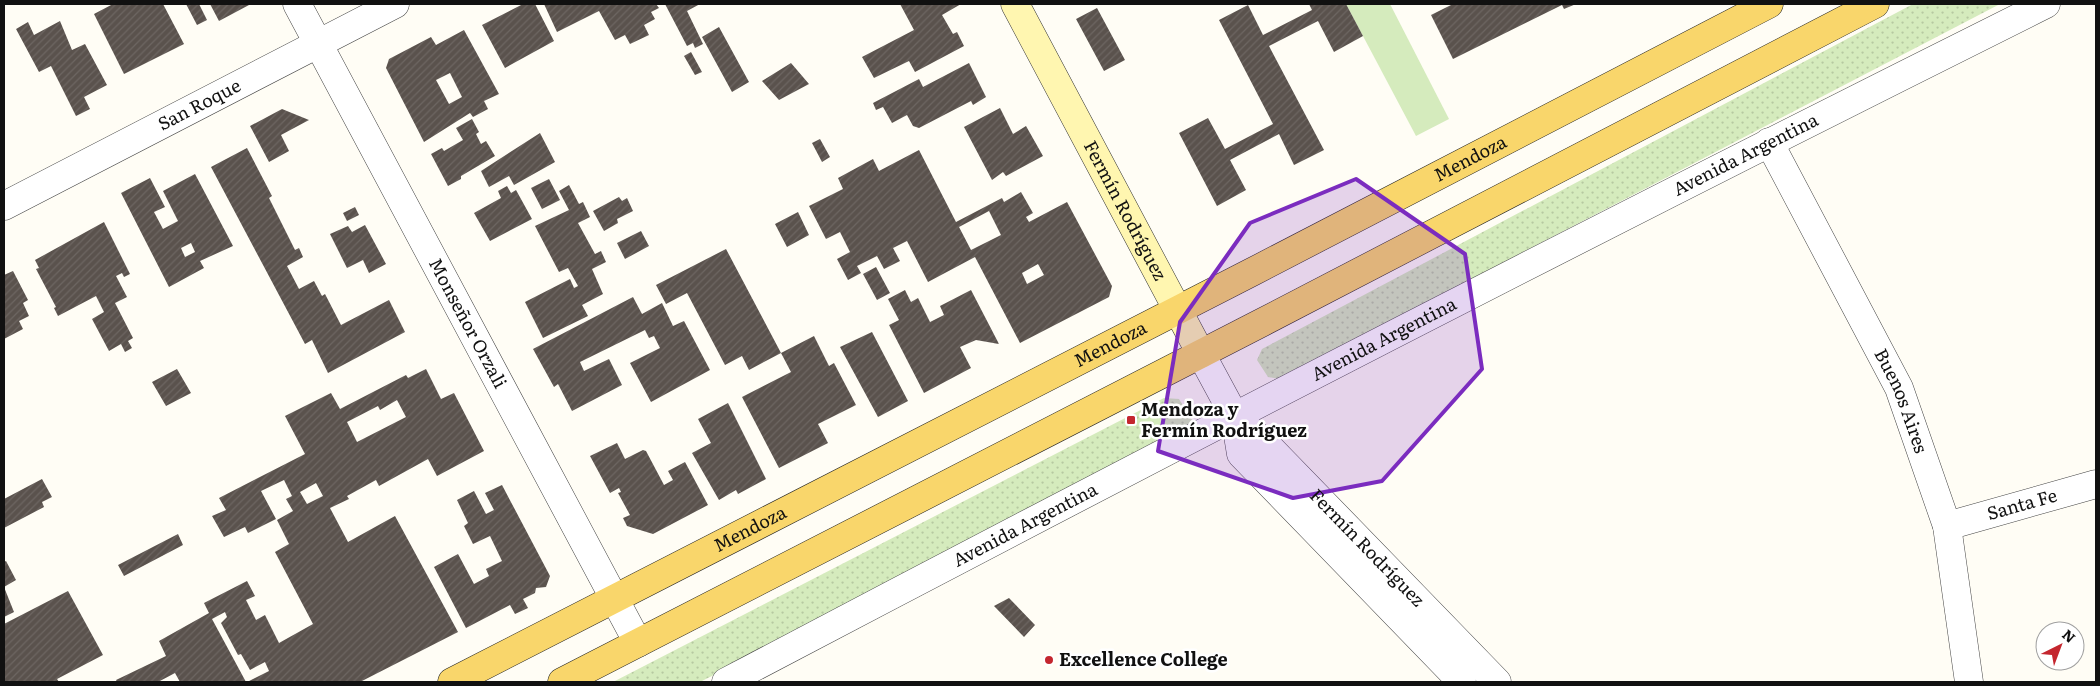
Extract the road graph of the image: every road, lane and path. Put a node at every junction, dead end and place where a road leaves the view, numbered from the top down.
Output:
1 (297, 4) edge
2 (395, 4) edge
3 (1015, 4) edge
4 (1769, 4) edge
5 (1875, 4) edge
6 (2046, 4) edge
7 (318, 43) junction
8 (1770, 142) junction
9 (4, 206) edge
10 (1178, 310) junction
11 (1201, 354) junction
12 (1235, 416) junction
13 (2096, 484) edge
14 (1947, 526) junction
15 (614, 599) junction
16 (638, 643) junction
17 (730, 681) edge
18 (452, 682) edge
19 (562, 682) edge
20 (1462, 682) edge
21 (1498, 682) edge
22 (1969, 682) edge

1 - 7 street, Monseñor Orzali
2 - 7 street, San Roque
3 - 10 street, Fermín Rodríguez
4 - 10 main road, Mendoza
5 - 11 main road
6 - 8 street, Avenida Argentina
7 - 9 street, San Roque
7 - 15 street, Monseñor Orzali
8 - 12 street, Avenida Argentina
8 - 14 street, Buenos Aires
10 - 11 street, Fermín Rodríguez
10 - 15 main road, Mendoza
11 - 12 street, Fermín Rodríguez
11 - 16 main road
12 - 17 street, Avenida Argentina
12 - 20 street, Fermín Rodríguez
12 - 21 street, Fermín Rodríguez
13 - 14 street, Santa Fe
14 - 22 street, Buenos Aires
15 - 16 street, Monseñor Orzali
15 - 18 main road, Mendoza
16 - 19 main road

